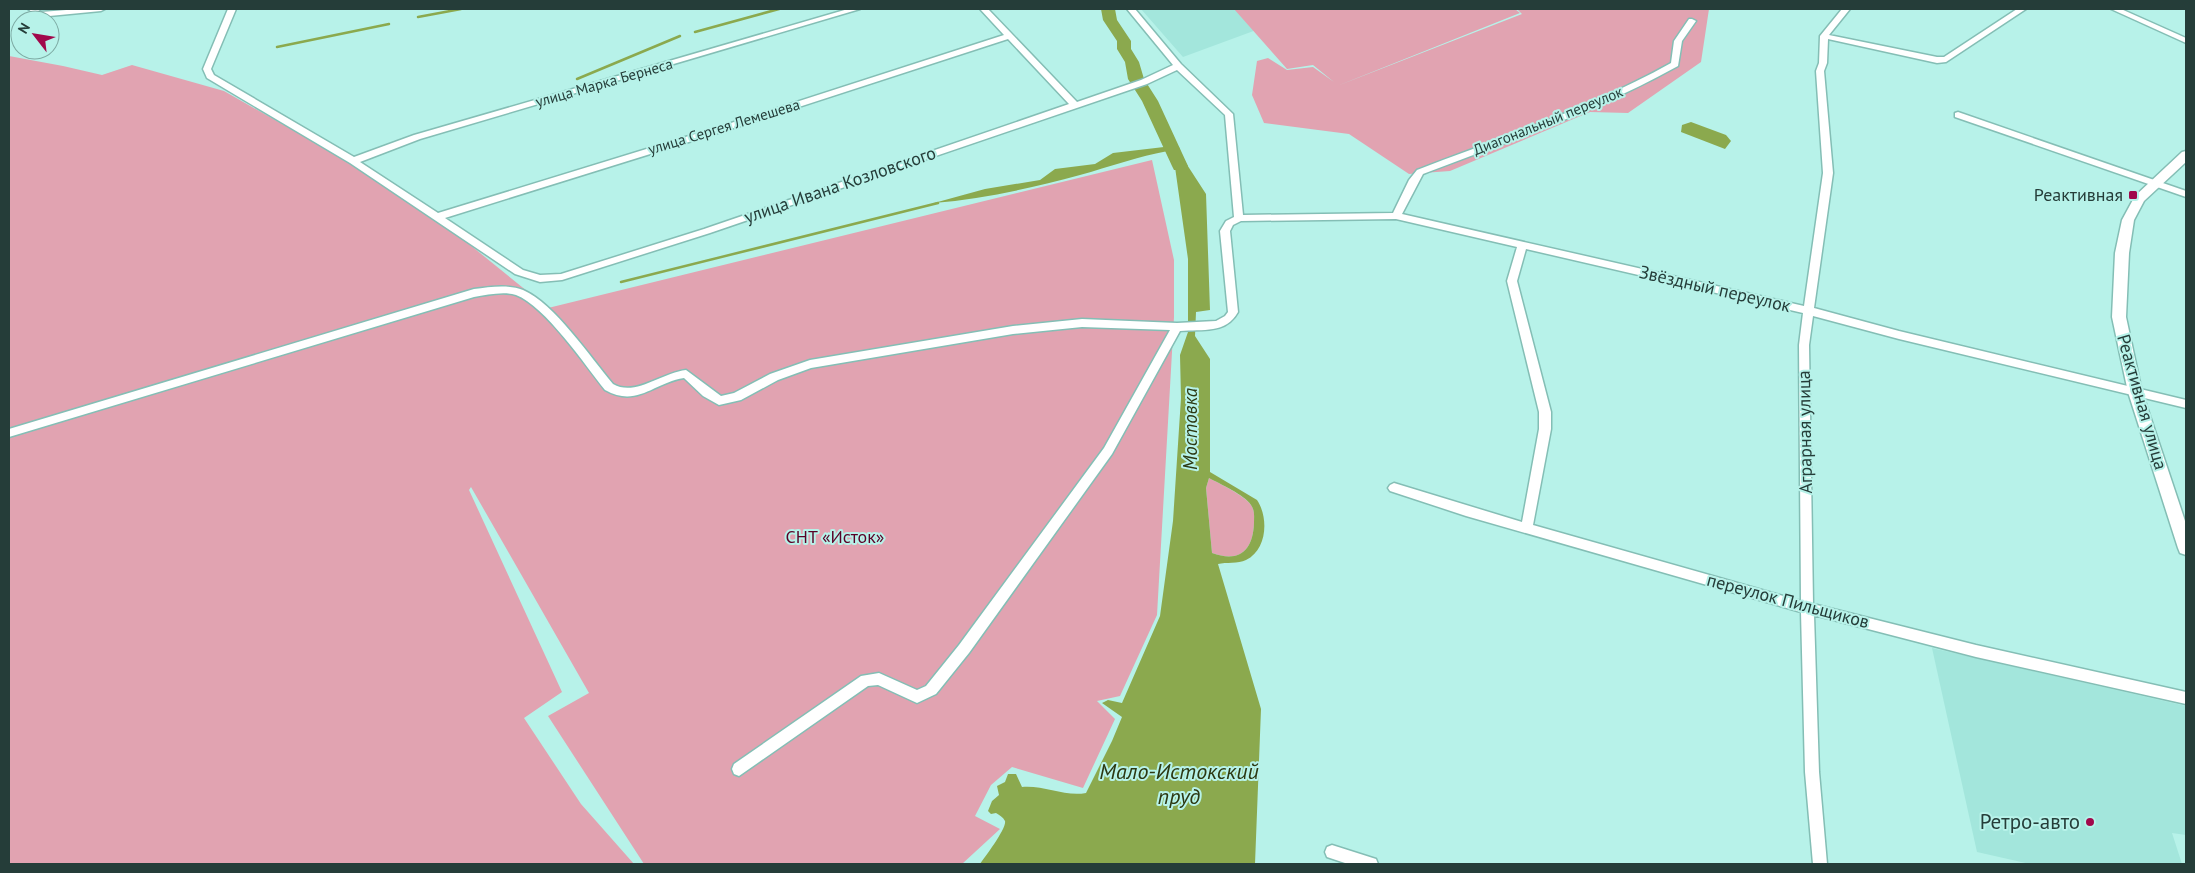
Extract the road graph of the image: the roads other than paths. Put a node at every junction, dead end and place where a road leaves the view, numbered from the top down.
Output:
1 (32, 9) edge
2 (101, 9) edge
3 (232, 9) edge
4 (856, 9) edge
5 (984, 9) edge
6 (1131, 9) edge
7 (1846, 9) edge
8 (2022, 9) edge
9 (2116, 9) edge
10 (1692, 21) dead end
11 (1010, 36) junction
12 (1824, 36) junction
13 (2186, 41) edge
14 (1178, 66) junction
15 (1075, 105) junction
16 (1958, 115) dead end
17 (2186, 155) edge
18 (353, 160) junction
19 (2157, 183) junction
20 (2186, 194) edge
21 (437, 216) junction
22 (1396, 216) junction
23 (1239, 218) junction
24 (1522, 246) junction
25 (1810, 311) junction
26 (1181, 327) junction
27 (2135, 392) junction
28 (2186, 404) edge
29 (9, 433) edge
30 (1394, 488) dead end
31 (1527, 527) junction
32 (2186, 548) edge
33 (1807, 608) junction
34 (2186, 698) edge
35 (739, 769) dead end
36 (1332, 852) dead end
37 (1371, 864) edge
38 (1820, 864) edge

1 - 2 street
3 - 18 street
4 - 18 street, улица Марка Бернеса
5 - 11 street
6 - 14 street
7 - 12 street
8 - 12 street
9 - 13 street
10 - 22 street, Диагональный переулок
11 - 15 street
11 - 21 street, улица Сергея Лемешева
12 - 25 street, Аграрная улица
14 - 15 street, улица Ивана Козловского
14 - 23 street
15 - 21 street, улица Ивана Козловского
16 - 19 street
17 - 19 main road, Реактивная улица
18 - 21 street
19 - 20 street
19 - 27 main road, Реактивная улица
22 - 23 street, Звёздный переулок
22 - 24 street, Звёздный переулок
23 - 26 street
24 - 25 street, Звёздный переулок
24 - 31 street
25 - 27 street, Звёздный переулок
25 - 33 street, Аграрная улица
26 - 29 street
26 - 35 street
27 - 28 street, Звёздный переулок
27 - 32 main road, Реактивная улица
30 - 31 street, переулок Пильщиков
31 - 33 street, переулок Пильщиков
33 - 34 street, переулок Пильщиков
33 - 38 street, Аграрная улица
36 - 37 street

